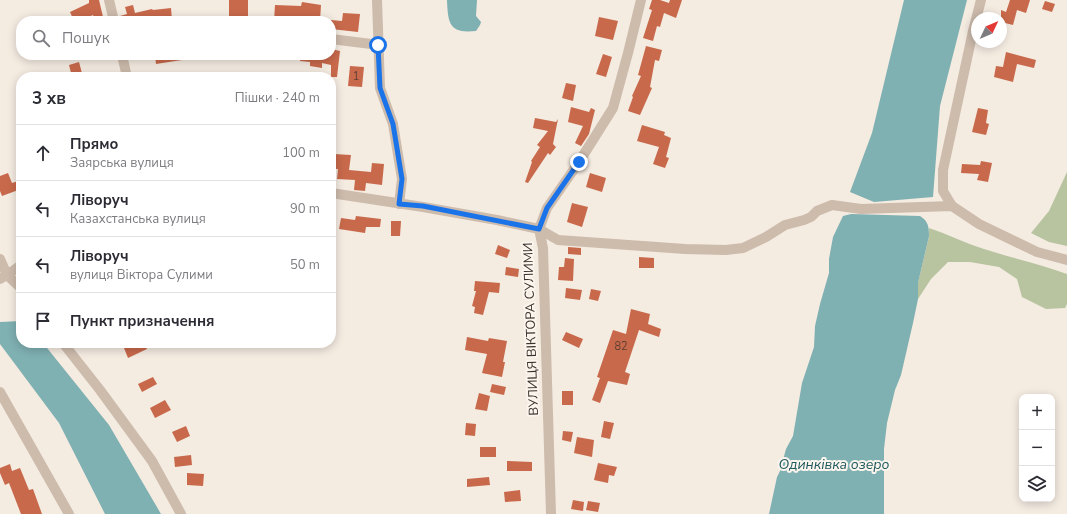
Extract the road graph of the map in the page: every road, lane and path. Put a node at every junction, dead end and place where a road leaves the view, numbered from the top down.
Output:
1 (109, 0) edge
2 (641, 0) edge
3 (981, 0) edge
4 (379, 2) edge
5 (113, 16) edge
6 (336, 39) edge
7 (378, 45) junction
8 (123, 60) edge
9 (126, 72) edge
10 (336, 194) edge
11 (399, 204) junction
12 (952, 206) junction
13 (539, 229) junction
14 (0, 259) edge
15 (1067, 260) edge
16 (16, 269) edge
17 (4, 277) edge
18 (16, 285) edge
19 (67, 348) edge
20 (0, 392) edge
21 (69, 514) edge
22 (181, 514) edge
23 (551, 514) edge

1 - 5 street
2 - 13 street, ВУЛИЦЯ ВІКТОРА СУЛИМИ
3 - 12 street
4 - 7 street
6 - 7 street
7 - 11 street
8 - 9 street
10 - 11 street
11 - 13 street
12 - 13 street
12 - 15 street
13 - 23 street, ВУЛИЦЯ ВІКТОРА СУЛИМИ
14 - 17 street
16 - 17 street
17 - 18 street
19 - 22 street
20 - 21 street

